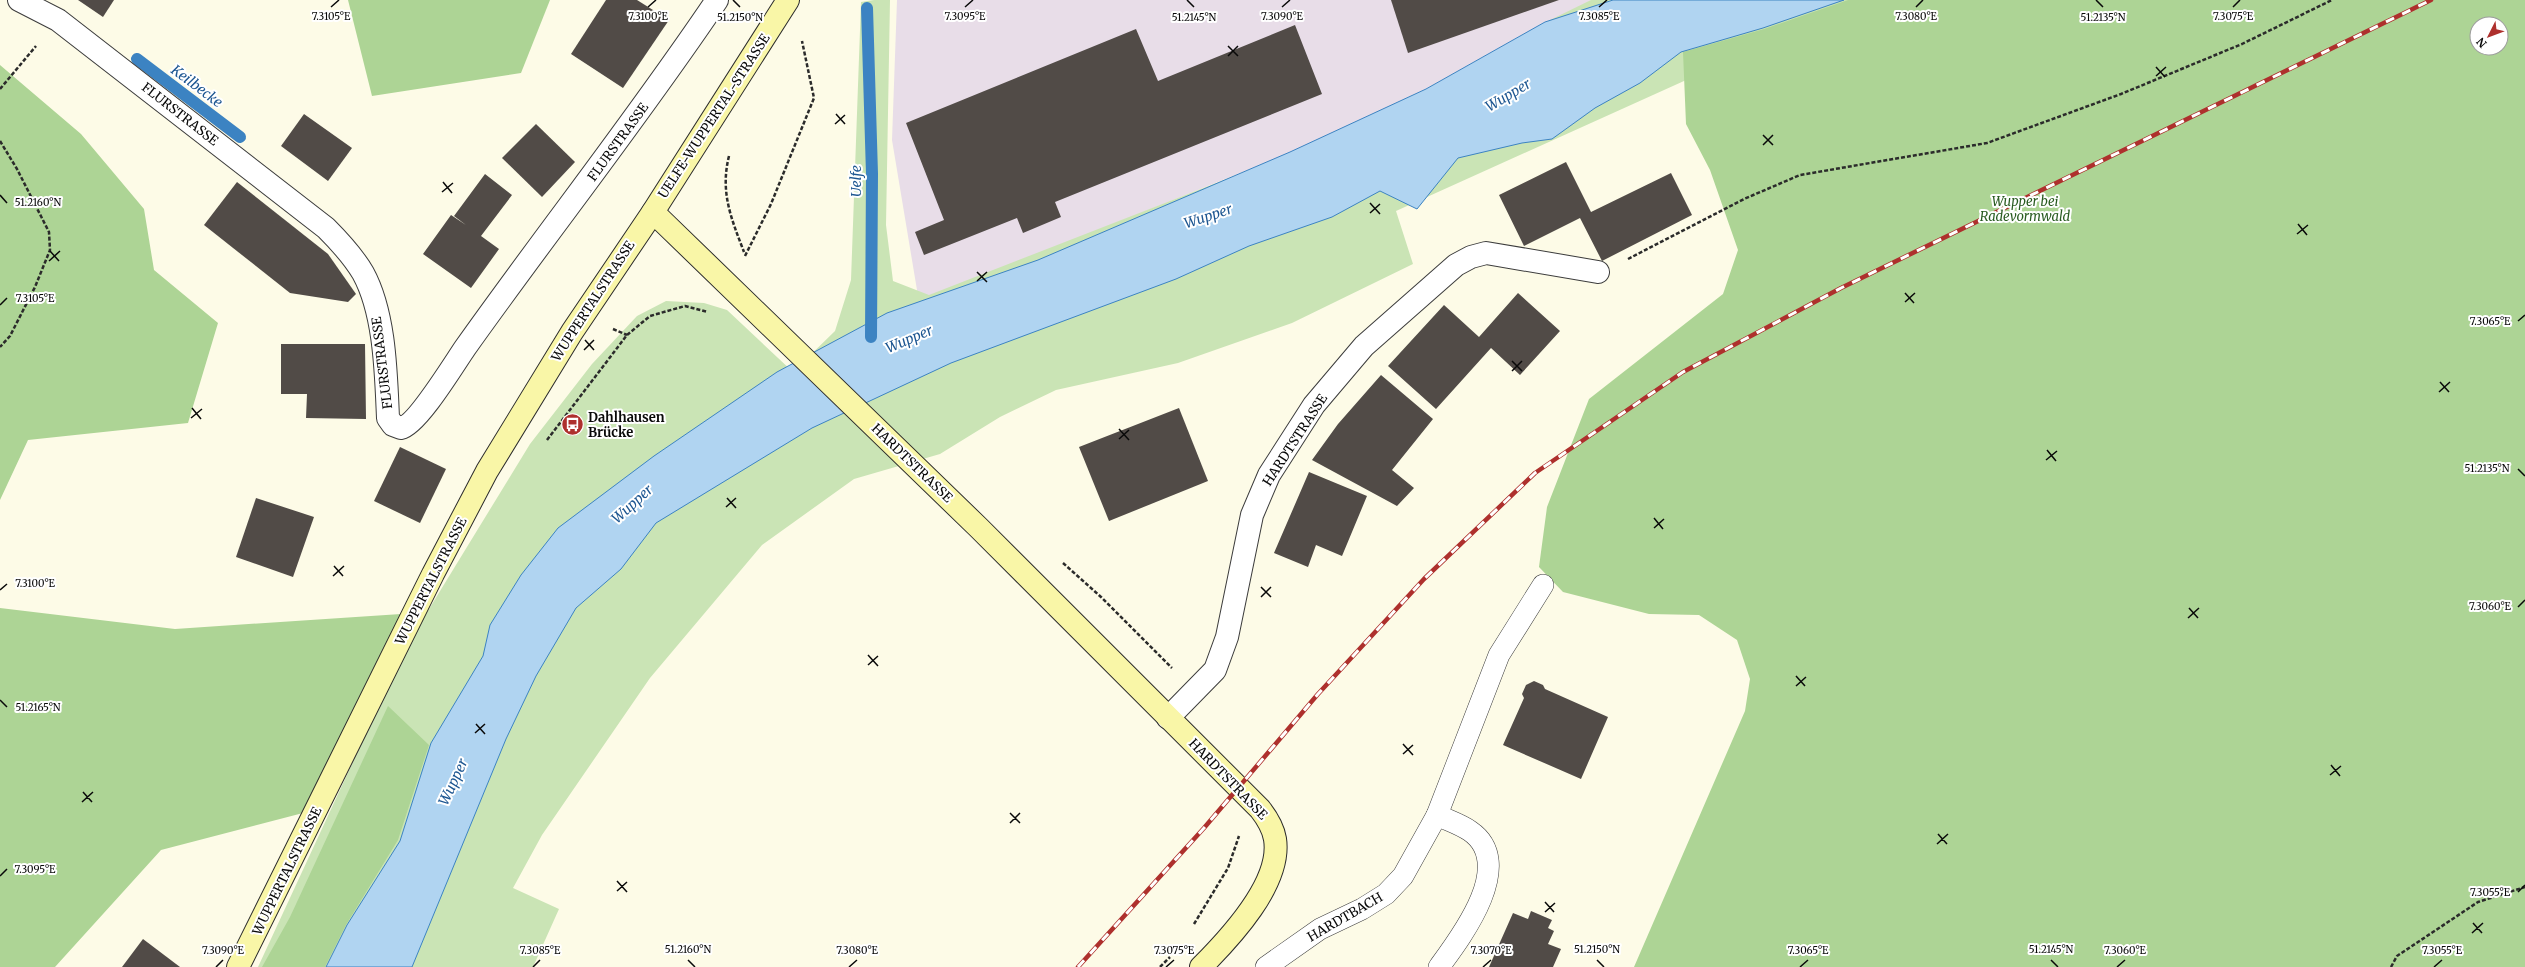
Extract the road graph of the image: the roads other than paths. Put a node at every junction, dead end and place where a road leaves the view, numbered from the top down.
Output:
1 (19, 0) edge
2 (717, 0) edge
3 (788, 0) edge
4 (653, 212) junction
5 (1598, 272) road end
6 (1543, 585) dead end
7 (1168, 718) junction
8 (1437, 815) junction
9 (238, 967) edge
10 (1201, 967) edge
11 (1266, 967) edge
12 (1439, 967) edge

1 - 2 street, FLURSTRASSE
3 - 4 main road, UELFE-WUPPERTAL-STRASSE
4 - 7 main road, HARDTSTRASSE
4 - 9 main road, WUPPERTALSTRASSE
5 - 7 street, HARDTSTRASSE
6 - 8 lane, HARDTBACH
7 - 10 main road, HARDTSTRASSE
8 - 11 lane, HARDTBACH
8 - 12 lane

